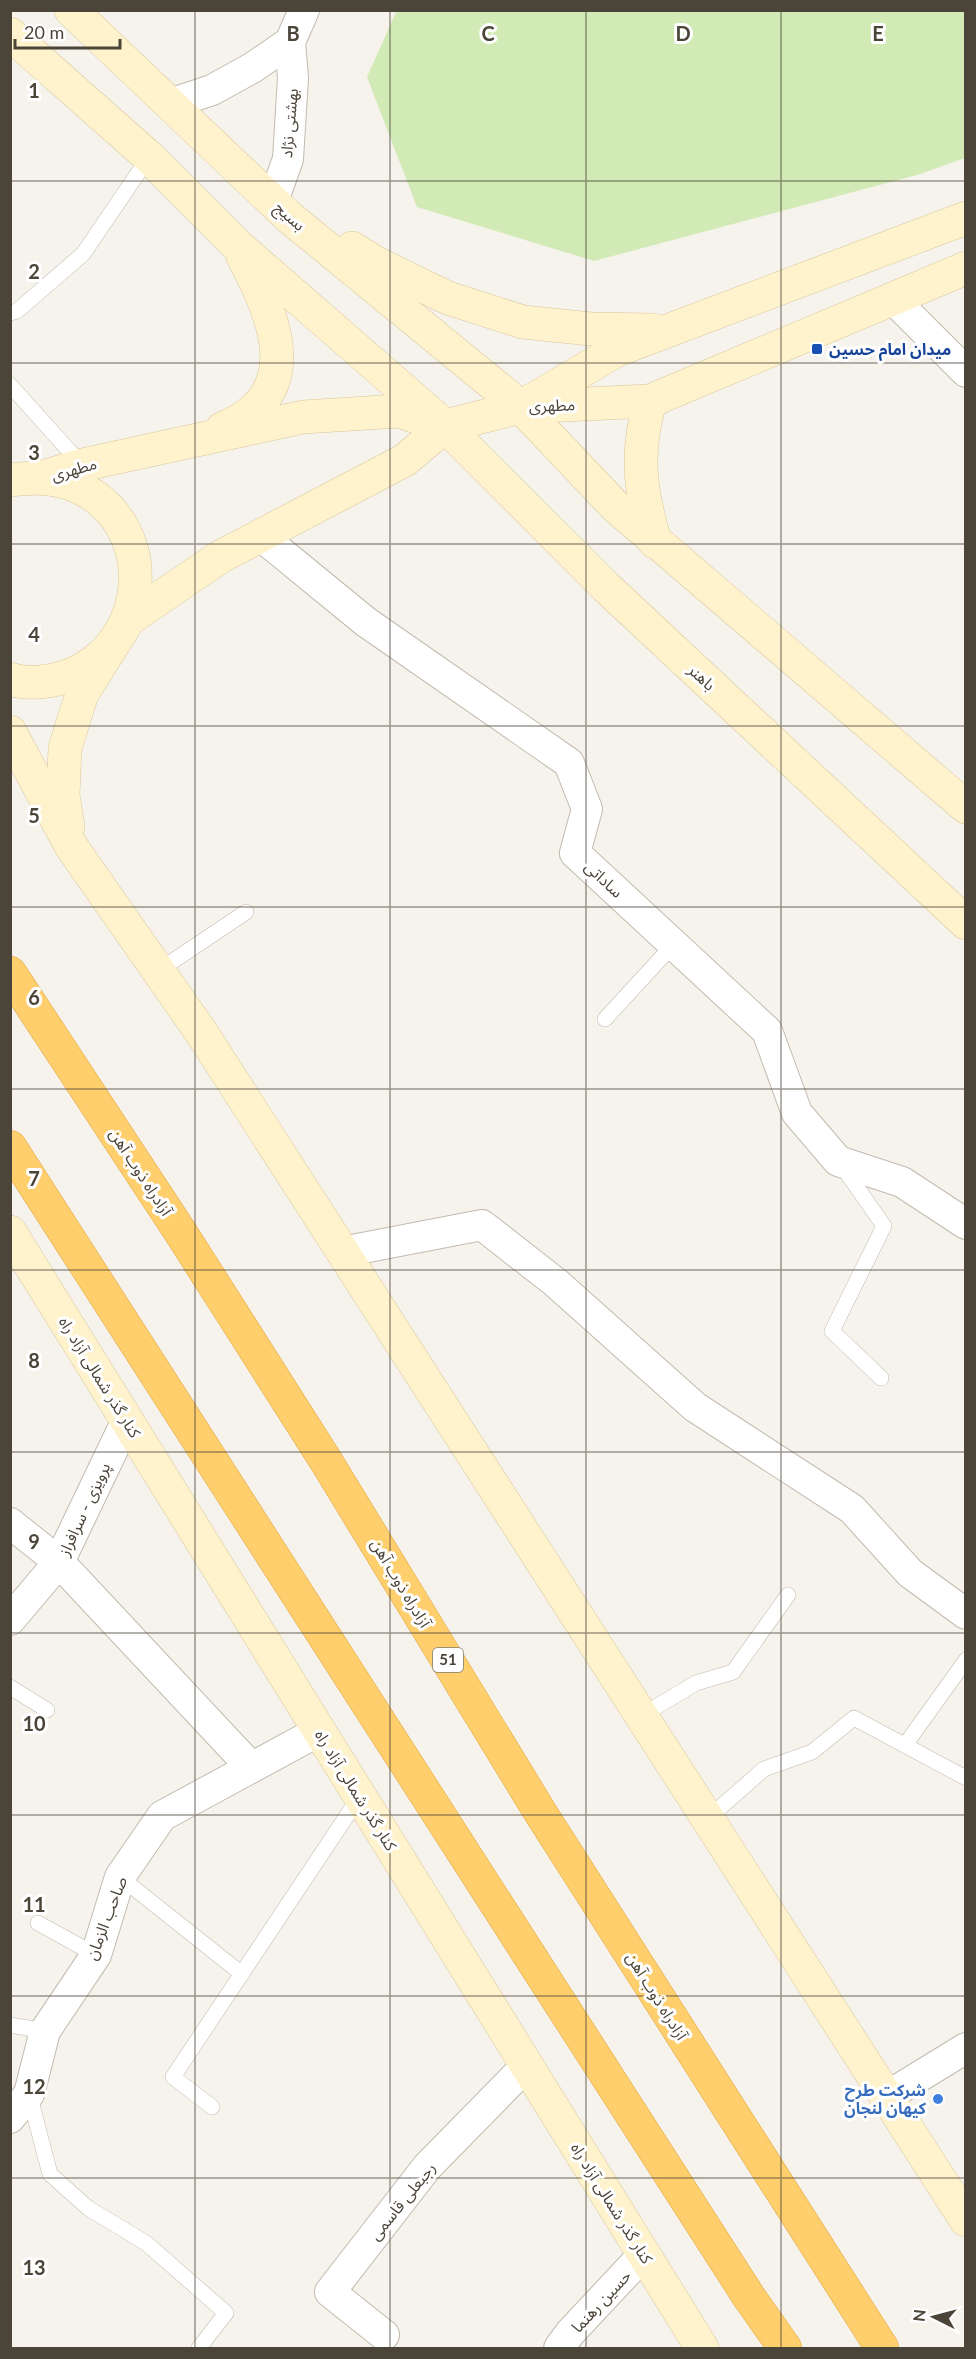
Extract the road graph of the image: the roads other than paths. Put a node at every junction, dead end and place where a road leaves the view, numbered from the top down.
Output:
1 (71, 10) edge
2 (304, 10) edge
3 (10, 34) edge
4 (290, 42) junction
5 (170, 104) junction
6 (149, 157) junction
7 (273, 201) junction
8 (966, 218) edge
9 (237, 245) junction
10 (966, 268) edge
11 (892, 298) junction
12 (10, 313) edge
13 (670, 330) junction
14 (966, 372) edge
15 (10, 385) edge
16 (650, 401) junction
17 (521, 407) junction
18 (445, 426) junction
19 (203, 440) junction
20 (82, 465) junction
21 (43, 477) junction
22 (10, 480) edge
23 (261, 536) junction
24 (656, 542) junction
25 (129, 619) junction
26 (10, 679) edge
27 (10, 732) edge
28 (966, 807) edge
29 (71, 846) junction
30 (246, 912) dead end
31 (966, 923) edge
32 (674, 944) junction
33 (158, 971) junction
34 (10, 973) edge
35 (605, 1018) dead end
36 (10, 1147) edge
37 (838, 1161) junction
38 (966, 1224) edge
39 (13, 1243) edge
40 (342, 1252) junction
41 (881, 1377) dead end
42 (127, 1420) junction
43 (10, 1523) edge
44 (59, 1562) junction
45 (788, 1595) dead end
46 (966, 1614) edge
47 (10, 1620) edge
48 (966, 1660) edge
49 (10, 1687) edge
50 (47, 1710) dead end
51 (641, 1716) junction
52 (319, 1731) junction
53 (905, 1745) junction
54 (251, 1767) junction
55 (966, 1778) edge
56 (360, 1796) junction
57 (707, 1819) junction
58 (120, 1877) junction
59 (38, 1923) dead end
60 (96, 1955) junction
61 (242, 1974) junction
62 (10, 2025) edge
63 (45, 2031) junction
64 (966, 2048) edge
65 (527, 2065) junction
66 (29, 2094) junction
67 (886, 2097) junction
68 (212, 2107) dead end
69 (10, 2118) edge
70 (966, 2220) edge
71 (644, 2254) junction
72 (384, 2335) dead end
73 (199, 2349) edge
74 (560, 2349) edge
75 (702, 2349) edge
76 (785, 2349) edge
77 (882, 2349) edge

1 - 5 main road, بسیج
2 - 4 street, بهشتی نژاد
3 - 6 main road
4 - 5 street
4 - 7 street, بهشتی نژاد
5 - 7 main road, بسیج
6 - 9 main road
6 - 12 lane
7 - 13 main road
7 - 17 main road, بسیج
8 - 13 main road, مطهری
9 - 18 main road
9 - 19 main road
10 - 11 main road, مطهری
11 - 14 street
11 - 16 main road, مطهری
13 - 17 main road, مطهری
15 - 20 lane
16 - 17 main road, مطهری
16 - 24 main road
17 - 18 main road
17 - 24 main road
18 - 19 main road, مطهری
18 - 23 main road
18 - 31 main road, باهنر
19 - 20 main road, مطهری
20 - 21 main road, مطهری
21 - 22 main road
21 - 25 main road
23 - 25 main road
23 - 32 street, ساداتی
24 - 28 main road
25 - 26 main road
25 - 29 main road
27 - 29 main road
29 - 33 main road
30 - 33 lane
32 - 35 lane
32 - 37 street, ساداتی
33 - 40 main road
34 - 77 highway, آزادراه ذوب آهن / 51
36 - 76 highway
37 - 38 street
37 - 41 lane
39 - 42 main road, کنار گذر شمالی آزاد راه
40 - 46 street
40 - 51 main road
42 - 44 street, پرویزی - سرافراز
42 - 52 main road, کنار گذر شمالی آزاد راه
43 - 44 street
44 - 47 street, پرویزی - سرافراز
44 - 54 street
45 - 51 lane
48 - 53 lane
49 - 50 lane
51 - 57 main road
52 - 54 street, صاحب الزمان
52 - 56 main road, کنار گذر شمالی آزاد راه
53 - 55 lane
53 - 57 lane
54 - 58 street, صاحب الزمان
56 - 61 lane
56 - 65 main road, کنار گذر شمالی آزاد راه
57 - 67 main road
58 - 60 street, صاحب الزمان
58 - 61 lane
59 - 60 lane
60 - 63 street, صاحب الزمان
61 - 68 lane
62 - 63 lane
63 - 66 street, صاحب الزمان
64 - 67 street
65 - 71 main road, کنار گذر شمالی آزاد راه
65 - 72 street, رجبعلی قاسمی
66 - 69 street, صاحب الزمان
66 - 73 lane
67 - 70 main road
71 - 74 street, حسین رهنما
71 - 75 main road, کنار گذر شمالی آزاد راه

